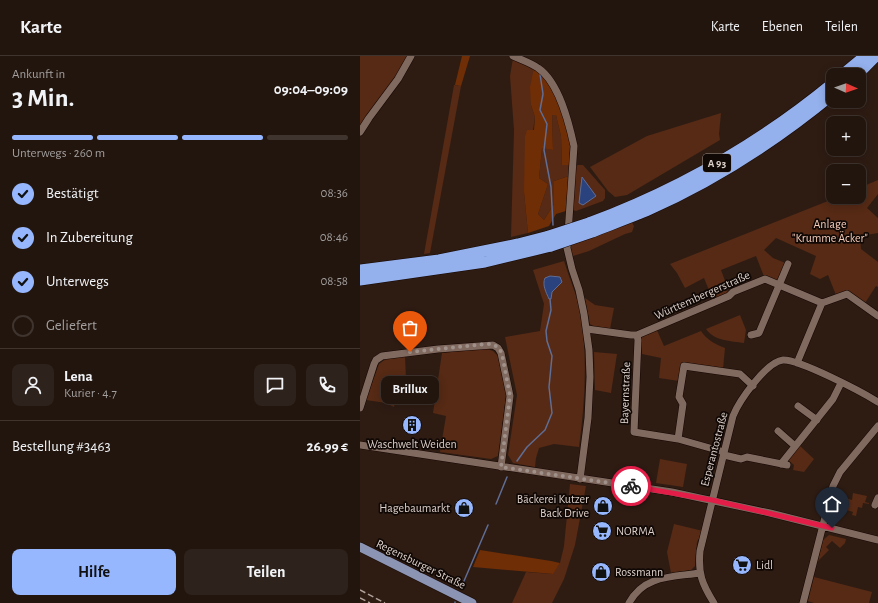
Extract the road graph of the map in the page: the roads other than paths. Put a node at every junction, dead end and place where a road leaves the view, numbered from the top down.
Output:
1 (411, 56) edge
2 (513, 56) edge
3 (865, 56) edge
4 (876, 56) edge
5 (850, 68) edge
6 (864, 68) edge
7 (826, 88) edge
8 (826, 100) edge
9 (360, 132) edge
10 (590, 228) junction
11 (550, 241) junction
12 (788, 264) dead end
13 (360, 270) edge
14 (360, 280) edge
15 (779, 285) junction
16 (822, 303) junction
17 (878, 316) edge
18 (587, 329) junction
19 (637, 335) junction
20 (752, 335) dead end
21 (797, 363) junction
22 (841, 382) junction
23 (753, 386) junction
24 (878, 402) edge
25 (798, 406) dead end
26 (360, 408) edge
27 (816, 420) junction
28 (878, 426) edge
29 (778, 431) dead end
30 (678, 439) junction
31 (360, 445) edge
32 (796, 446) junction
33 (724, 453) junction
34 (501, 467) junction
35 (580, 479) junction
36 (712, 500) junction
37 (823, 526) junction
38 (875, 539) edge
39 (360, 547) edge
40 (700, 573) junction
41 (472, 603) edge
42 (628, 603) edge
43 (714, 603) edge
44 (803, 603) edge

1 - 9 street
2 - 18 street
3 - 5 highway
4 - 6 highway
7 - 10 highway, A 93
8 - 10 highway, A 93
10 - 11 highway, A 93, bridge
11 - 13 highway, A 93
11 - 14 highway, A 93
12 - 15 street
15 - 16 street, Württembergerstraße
15 - 19 street, Württembergerstraße
15 - 20 street
16 - 17 street
16 - 21 street
18 - 19 street, Württembergerstraße
18 - 35 street
19 - 30 street, Bayernstraße
21 - 22 street, Esperantostraße
21 - 23 street, Esperantostraße
22 - 24 street, Esperantostraße
22 - 27 street, Bayernstraße
23 - 30 street
23 - 33 street, Esperantostraße
25 - 27 street
26 - 34 street
27 - 32 street, Bayernstraße
28 - 37 street
29 - 32 street
30 - 33 street, Bayernstraße
31 - 34 street
32 - 33 street, Bayernstraße
33 - 36 street, Esperantostraße
34 - 35 street
35 - 36 street
36 - 37 street
36 - 40 street, Esperantostraße
37 - 38 street
37 - 44 street
39 - 41 main road, Regensburger Straße
40 - 42 street
40 - 43 street

